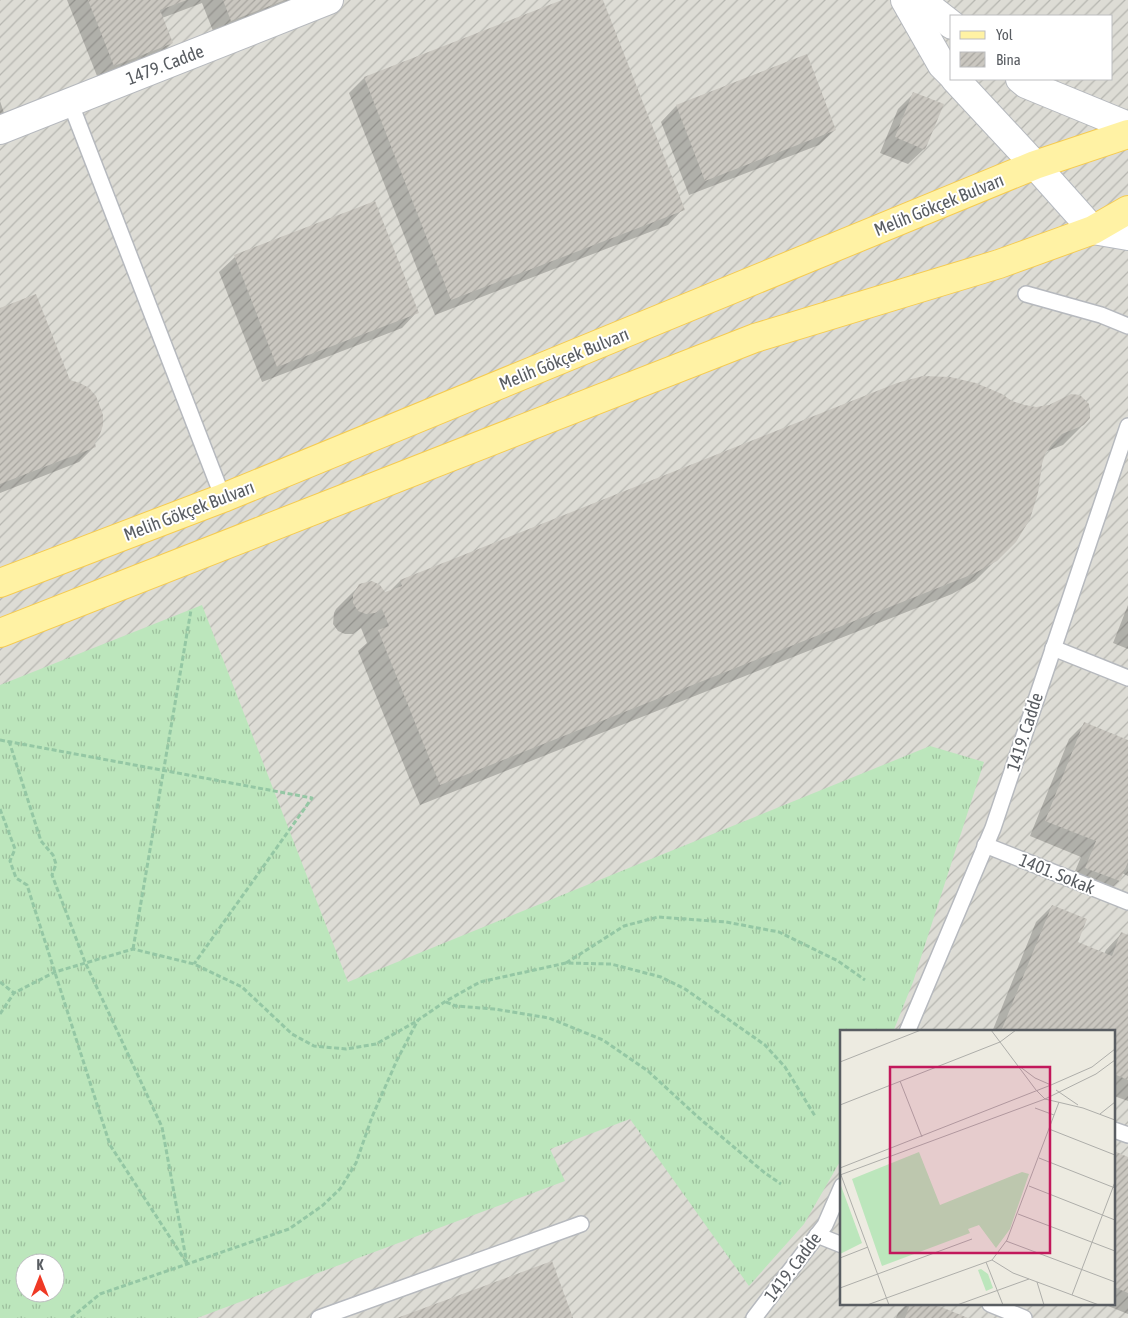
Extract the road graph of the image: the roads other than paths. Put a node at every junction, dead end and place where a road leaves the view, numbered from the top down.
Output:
1 (329, 0) edge
2 (905, 0) edge
3 (920, 0) edge
4 (950, 23) edge
5 (950, 73) edge
6 (956, 80) edge
7 (1021, 80) edge
8 (70, 102) junction
9 (1128, 126) edge
10 (0, 130) edge
11 (1128, 134) edge
12 (1035, 165) junction
13 (1128, 210) edge
14 (1093, 230) junction
15 (1128, 236) edge
16 (1026, 294) dead end
17 (1128, 326) edge
18 (1128, 426) edge
19 (1125, 446) edge
20 (223, 498) junction
21 (0, 583) edge
22 (0, 633) edge
23 (1053, 648) junction
24 (1128, 678) edge
25 (985, 845) junction
26 (1128, 902) edge
27 (908, 1030) edge
28 (1116, 1131) edge
29 (1128, 1136) edge
30 (840, 1191) edge
31 (581, 1224) dead end
32 (818, 1235) junction
33 (840, 1244) edge
34 (995, 1306) edge
35 (319, 1318) edge
36 (754, 1318) edge
37 (1024, 1318) edge

1 - 8 street, 1479. Cadde
2 - 5 street
3 - 4 street
6 - 12 street
7 - 9 street
8 - 10 street, 1479. Cadde
8 - 20 lane
11 - 12 main road, Melih Gökçek Bulvarı
12 - 14 street
12 - 20 main road, Melih Gökçek Bulvarı
13 - 14 main road
14 - 15 street
14 - 22 main road
16 - 17 lane
18 - 19 lane, 1419. Cadde
19 - 23 lane, 1419. Cadde
20 - 21 main road, Melih Gökçek Bulvarı
23 - 24 lane
23 - 25 lane, 1419. Cadde
25 - 26 lane, 1401. Sokak
25 - 27 lane, 1419. Cadde
28 - 29 lane
30 - 32 lane, 1419. Cadde
31 - 35 lane
32 - 33 lane
32 - 36 lane, 1419. Cadde
34 - 37 lane

